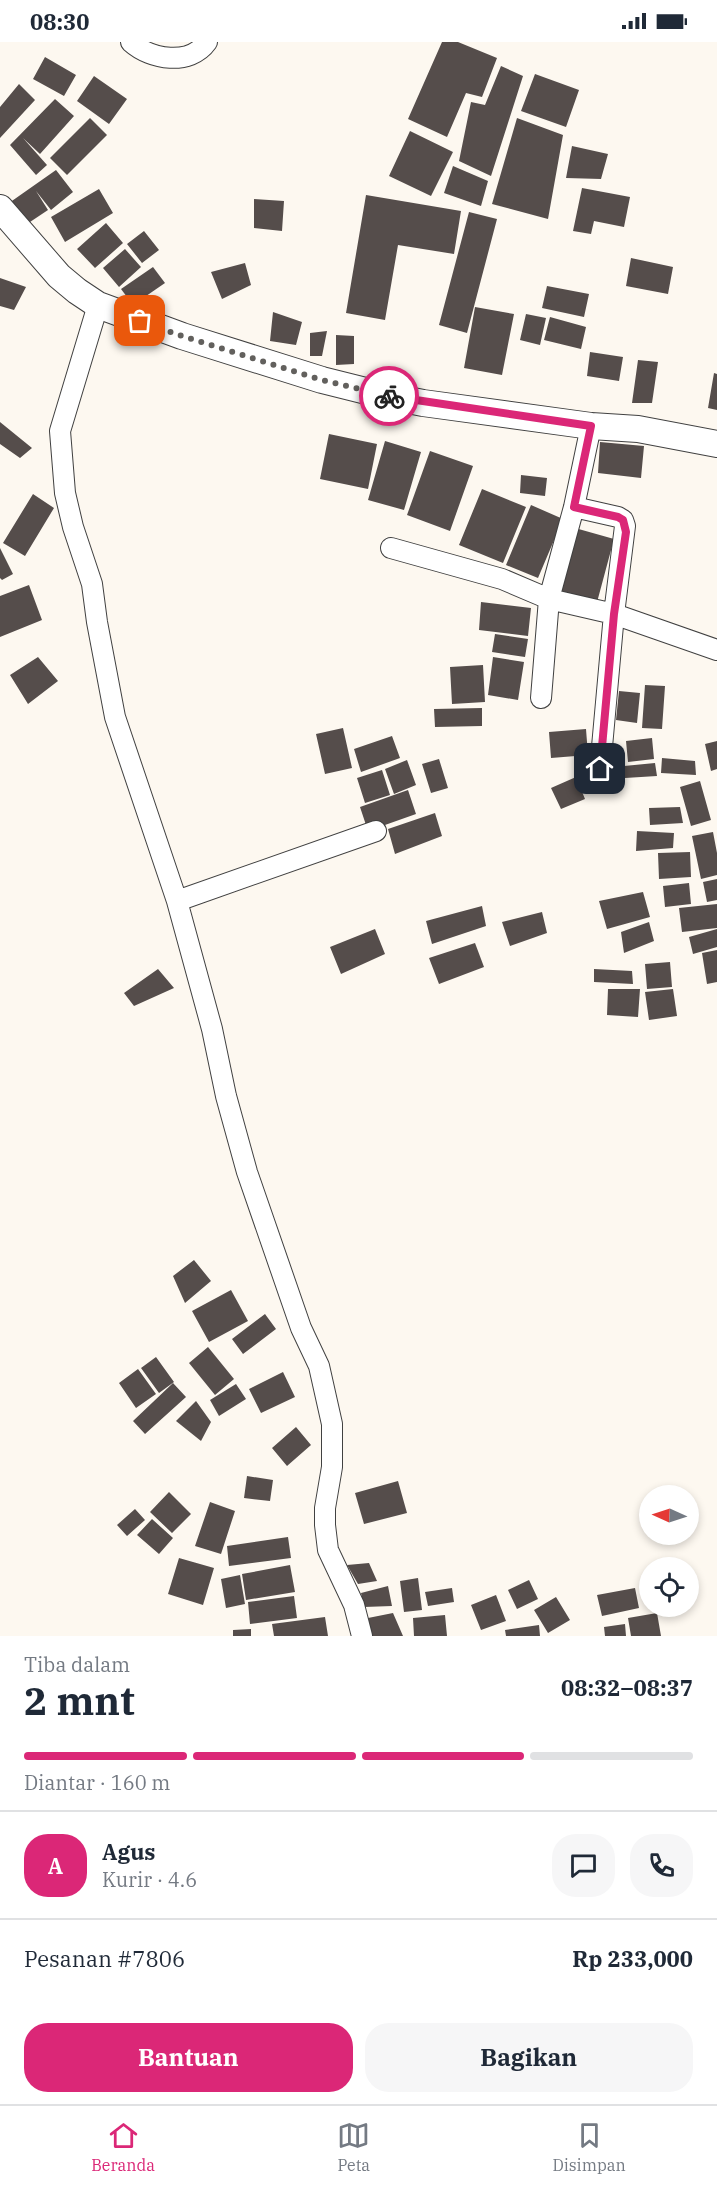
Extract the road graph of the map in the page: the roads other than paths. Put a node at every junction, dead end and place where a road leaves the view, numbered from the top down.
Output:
1 (131, 42) edge
2 (207, 42) edge
3 (0, 208) edge
4 (98, 305) junction
5 (591, 426) junction
6 (717, 444) edge
7 (574, 507) junction
8 (391, 548) dead end
9 (549, 599) junction
10 (614, 614) junction
11 (717, 650) edge
12 (541, 698) dead end
13 (600, 769) dead end
14 (376, 831) dead end
15 (177, 901) junction
16 (362, 1636) edge

1 - 2 street
3 - 4 street
4 - 5 street
4 - 15 street
5 - 6 street
5 - 7 street
7 - 9 street
7 - 10 street
8 - 9 street
9 - 10 street
9 - 12 street
10 - 11 street
10 - 13 street
14 - 15 street
15 - 16 street

